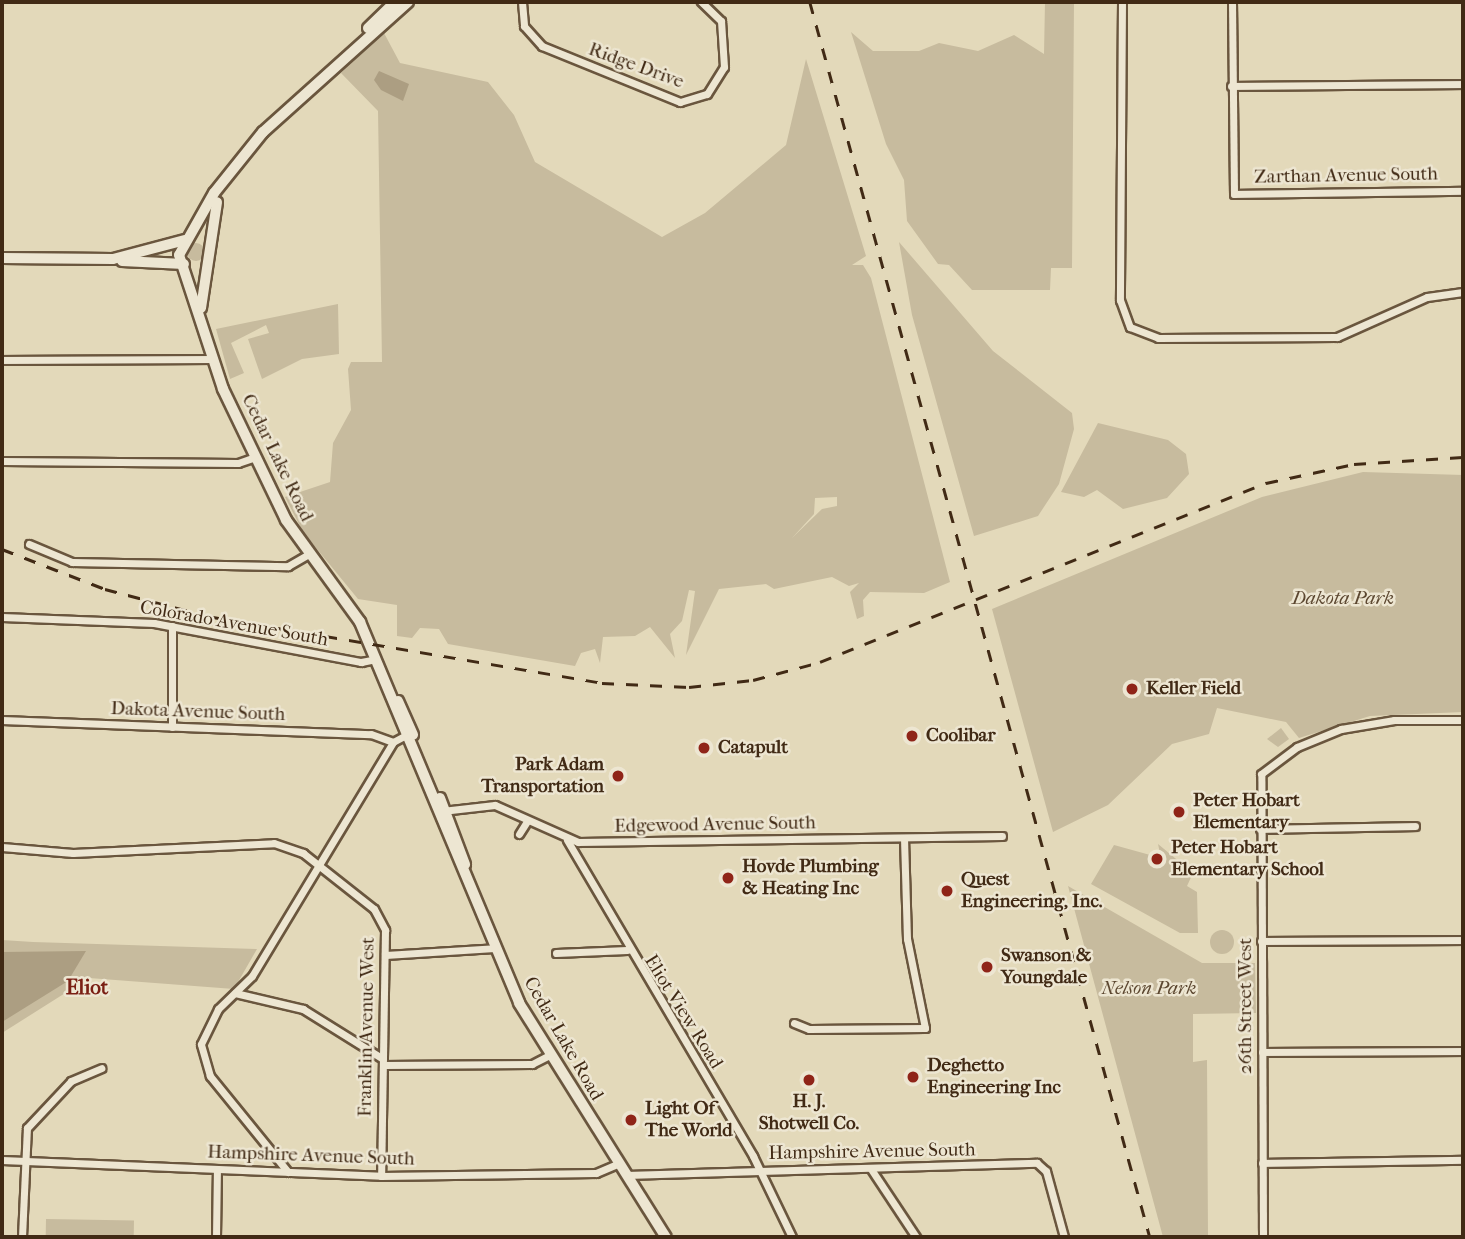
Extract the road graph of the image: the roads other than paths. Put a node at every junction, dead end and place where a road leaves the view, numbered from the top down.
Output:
1 (395, 2) edge
2 (408, 2) edge
3 (522, 2) edge
4 (701, 2) edge
5 (1122, 2) edge
6 (1232, 2) edge
7 (340, 58) junction
8 (1463, 84) edge
9 (1231, 86) junction
10 (232, 171) junction
11 (1463, 191) edge
12 (188, 238) junction
13 (212, 248) junction
14 (2, 258) edge
15 (113, 259) junction
16 (185, 264) junction
17 (206, 264) junction
18 (1463, 292) edge
19 (211, 359) junction
20 (2, 360) edge
21 (255, 457) junction
22 (2, 461) edge
23 (29, 544) dead end
24 (309, 554) junction
25 (2, 617) edge
26 (172, 626) junction
27 (376, 659) junction
28 (2, 720) edge
29 (1463, 720) edge
30 (172, 727) junction
31 (409, 734) junction
32 (393, 742) junction
33 (441, 811) junction
34 (527, 821) junction
35 (1415, 826) dead end
36 (1260, 829) junction
37 (519, 834) dead end
38 (1002, 836) dead end
39 (904, 838) junction
40 (567, 840) junction
41 (2, 847) edge
42 (317, 863) junction
43 (1463, 940) edge
44 (1261, 941) junction
45 (495, 948) junction
46 (627, 950) junction
47 (556, 953) dead end
48 (385, 956) junction
49 (235, 993) junction
50 (794, 1023) dead end
51 (1463, 1051) edge
52 (1262, 1052) junction
53 (550, 1055) junction
54 (383, 1062) junction
55 (100, 1068) dead end
56 (2, 1160) edge
57 (1463, 1160) edge
58 (22, 1161) junction
59 (1262, 1163) junction
60 (617, 1164) junction
61 (216, 1169) junction
62 (871, 1169) junction
63 (760, 1170) junction
64 (288, 1172) junction
65 (624, 1175) junction
66 (381, 1176) junction
67 (22, 1237) edge
68 (216, 1237) edge
69 (666, 1237) edge
70 (792, 1237) edge
71 (916, 1237) edge
72 (1064, 1237) edge
73 (1263, 1237) edge

1 - 7 street, Cedar Lake Road
2 - 7 street, Cedar Lake Road
3 - 4 street, Ridge Drive
5 - 18 street
6 - 9 street
7 - 10 street, Cedar Lake Road
8 - 9 street
9 - 11 street, Zarthan Avenue South
10 - 12 street, Cedar Lake Road
10 - 13 street, Cedar Lake Road
12 - 13 street
12 - 15 street
12 - 16 street, Cedar Lake Road
13 - 17 street, Cedar Lake Road
14 - 15 street
15 - 16 street
16 - 17 street
16 - 19 street, Cedar Lake Road
17 - 19 street, Cedar Lake Road
19 - 20 street
19 - 21 street, Cedar Lake Road
21 - 22 street
21 - 24 street, Cedar Lake Road
23 - 24 street
24 - 27 street, Cedar Lake Road
25 - 26 street, Colorado Avenue South
26 - 27 street, Colorado Avenue South
26 - 30 street
27 - 31 street, Cedar Lake Road
28 - 30 street, Dakota Avenue South
29 - 36 street, 26th Street West
30 - 32 street, Dakota Avenue South
31 - 32 street
31 - 33 street, Cedar Lake Road
32 - 42 street
33 - 34 street, Edgewood Avenue South
33 - 45 street, Cedar Lake Road
34 - 37 street
34 - 40 street, Edgewood Avenue South
35 - 36 street
36 - 44 street, 26th Street West
38 - 39 street, Edgewood Avenue South
39 - 40 street, Edgewood Avenue South
39 - 50 street
40 - 46 street, Eliot View Road
41 - 42 street
42 - 48 street, Franklin Avenue West
42 - 49 street
43 - 44 street
44 - 52 street, 26th Street West
45 - 48 street
45 - 53 street, Cedar Lake Road
46 - 47 street
46 - 63 street, Eliot View Road
48 - 54 street, Franklin Avenue West
49 - 54 street
49 - 64 street
51 - 52 street
52 - 59 street, 26th Street West
53 - 54 street
53 - 60 street, Cedar Lake Road
54 - 66 street, Franklin Avenue West
55 - 58 street
56 - 58 street, Hampshire Avenue South
57 - 59 street
58 - 61 street, Hampshire Avenue South
58 - 67 street
59 - 73 street, 26th Street West
60 - 65 street, Cedar Lake Road
60 - 66 street, Hampshire Avenue South
61 - 64 street, Hampshire Avenue South
61 - 68 street
62 - 63 street, Hampshire Avenue South
62 - 71 street
62 - 72 street, Hampshire Avenue South
63 - 65 street, Hampshire Avenue South
63 - 70 street, Eliot View Road
64 - 66 street, Hampshire Avenue South
65 - 69 street, Cedar Lake Road

